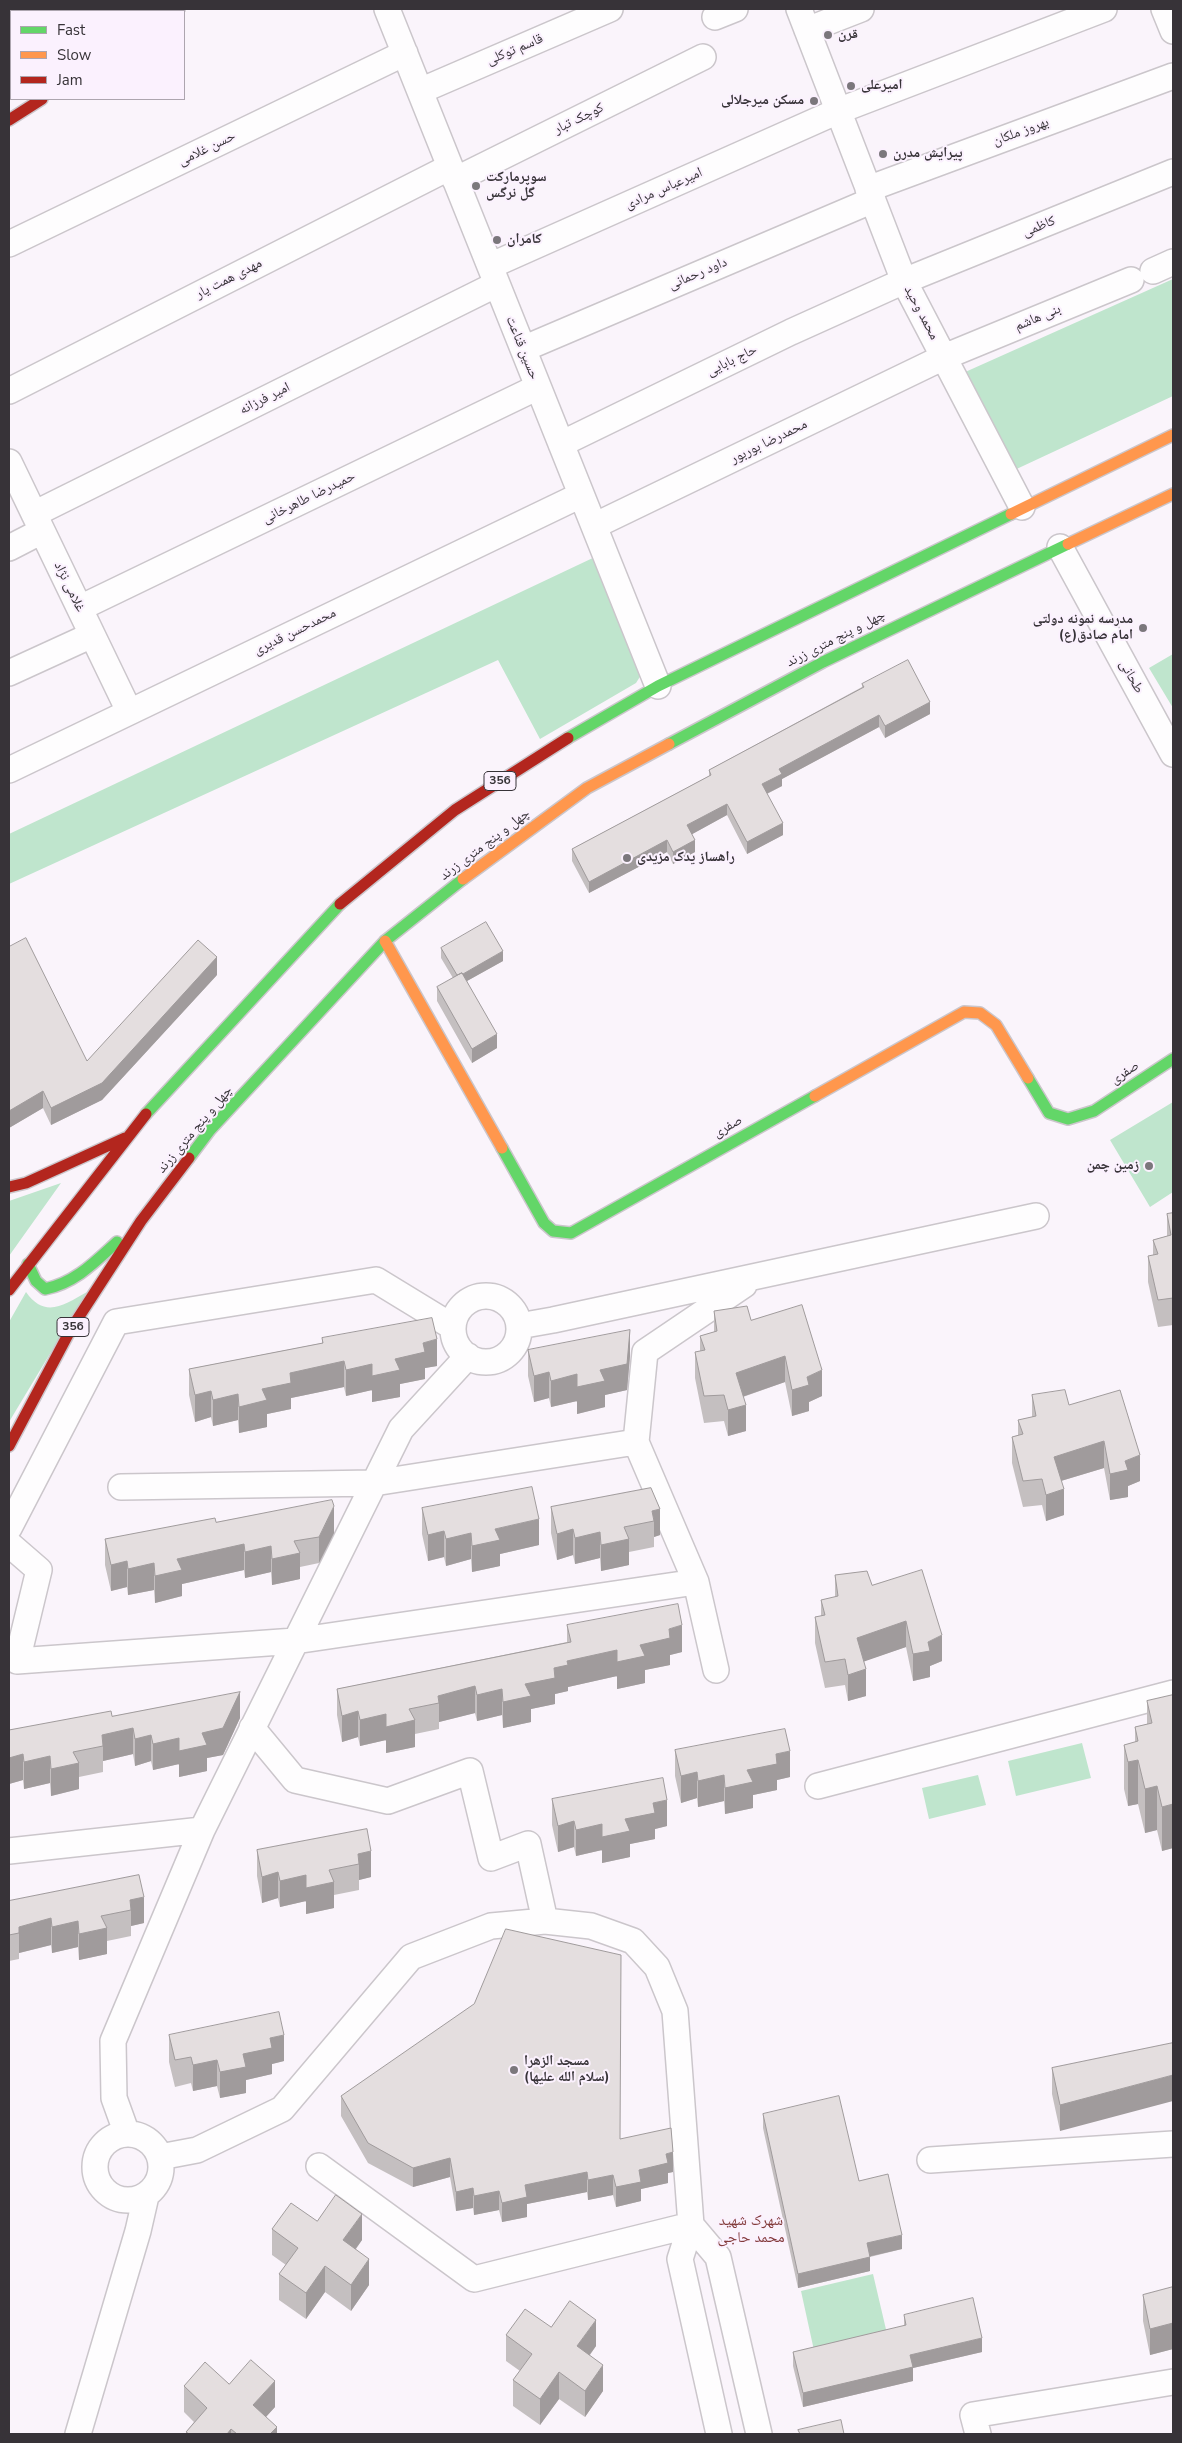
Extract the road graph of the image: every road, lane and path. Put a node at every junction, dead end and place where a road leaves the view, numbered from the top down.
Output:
1 (387, 9) edge
2 (610, 9) edge
3 (861, 9) edge
4 (1104, 9) edge
5 (1164, 9) edge
6 (803, 20) edge
7 (1173, 32) edge
8 (405, 53) junction
9 (703, 58) dead end
10 (1173, 76) edge
11 (420, 91) junction
12 (40, 100) edge
13 (838, 111) junction
14 (9, 120) edge
15 (1173, 172) edge
16 (453, 174) junction
17 (870, 194) junction
18 (9, 244) edge
19 (1153, 271) edge
20 (493, 275) junction
21 (904, 281) junction
22 (523, 348) junction
23 (944, 357) junction
24 (538, 387) junction
25 (9, 391) edge
26 (1173, 435) edge
27 (561, 444) junction
28 (9, 462) edge
29 (1173, 494) edge
30 (581, 495) junction
31 (1022, 507) junction
32 (38, 523) junction
33 (594, 526) junction
34 (1060, 547) junction
35 (9, 548) edge
36 (80, 608) junction
37 (92, 634) junction
38 (9, 672) edge
39 (658, 686) junction
40 (129, 712) junction
41 (1173, 754) edge
42 (9, 770) edge
43 (386, 941) junction
44 (1173, 1059) edge
45 (125, 1138) junction
46 (9, 1187) edge
47 (1036, 1216) dead end
48 (142, 1221) junction
49 (28, 1264) junction
50 (755, 1277) junction
51 (9, 1290) edge
52 (519, 1326) junction
53 (453, 1327) junction
54 (468, 1356) junction
55 (11, 1442) edge
56 (636, 1442) junction
57 (374, 1483) junction
58 (120, 1488) dead end
59 (9, 1528) edge
60 (9, 1544) edge
61 (696, 1582) junction
62 (295, 1641) junction
63 (716, 1670) dead end
64 (1173, 1693) edge
65 (252, 1728) junction
66 (818, 1786) dead end
67 (202, 1830) junction
68 (9, 1851) edge
69 (545, 1921) junction
70 (127, 2134) junction
71 (1173, 2144) edge
72 (160, 2157) junction
73 (930, 2160) dead end
74 (319, 2166) dead end
75 (146, 2196) junction
76 (691, 2225) junction
77 (1173, 2382) edge
78 (78, 2434) edge
79 (719, 2434) edge
80 (759, 2434) edge
81 (978, 2434) edge

1 - 8 street, حسین قناعت
2 - 11 street, قاسم توکلی
3 - 6 street
4 - 13 street
5 - 7 street
6 - 13 street, محمد وحید
8 - 11 street, حسین قناعت
8 - 18 street, حسن غلامی
9 - 16 street, کوچک تبار
10 - 17 street, بهروز ملکان
11 - 16 street, حسین قناعت
12 - 14 main road
13 - 17 street, محمد وحید
13 - 20 street, امیرعباس مرادی
15 - 21 street, کاظمی
16 - 20 street, حسین قناعت
16 - 25 street, مهدی همت یار
17 - 21 street, محمد وحید
17 - 22 street, داود رحمانی
19 - 23 street, بنی هاشم
20 - 22 street, حسین قناعت
20 - 32 street, امیر فرزانه
21 - 23 street, محمد وحید
21 - 27 street, حاج بابایی
22 - 24 street, حسین قناعت
23 - 31 street, محمد وحید
23 - 33 street, محمدرضا بوربور
24 - 27 street, حسین قناعت
24 - 36 street, حمیدرضا طاهرخانی
26 - 31 main road, 356
27 - 30 street, حسین قناعت
28 - 32 street, غلامی نژاد
29 - 34 main road, چهل و پنج متری زرند / 356
30 - 33 street, حسین قناعت
30 - 40 street, محمدحسن قدیری
31 - 39 main road, 356
32 - 35 street, امیر فرزانه
32 - 36 street, غلامی نژاد
33 - 39 street, حسین قناعت
34 - 41 street, طحانی
34 - 43 main road, چهل و پنج متری زرند / 356
36 - 37 street, غلامی نژاد
37 - 38 street
37 - 40 street, غلامی نژاد
39 - 45 main road, 356
40 - 42 street, محمدحسن قدیری
43 - 44 main road, صفری
43 - 48 main road, چهل و پنج متری زرند / 356
45 - 46 main road
45 - 49 main road, 356
47 - 50 street
48 - 49 main road
48 - 55 main road, چهل و پنج متری زرند / 356
49 - 51 main road, 356
50 - 52 street
50 - 56 street
52 - 53 street
52 - 54 street
53 - 54 street
53 - 59 street
54 - 57 street
56 - 57 street
56 - 61 street
57 - 58 street
57 - 62 street
60 - 62 street
61 - 62 street
61 - 63 street
62 - 65 street
64 - 66 street
65 - 67 street
65 - 69 street
67 - 68 street
67 - 70 street
69 - 72 street
69 - 76 street
70 - 72 street
70 - 75 street
71 - 73 street
72 - 75 street
74 - 76 street
75 - 78 street
76 - 79 street
76 - 80 street
77 - 81 street

